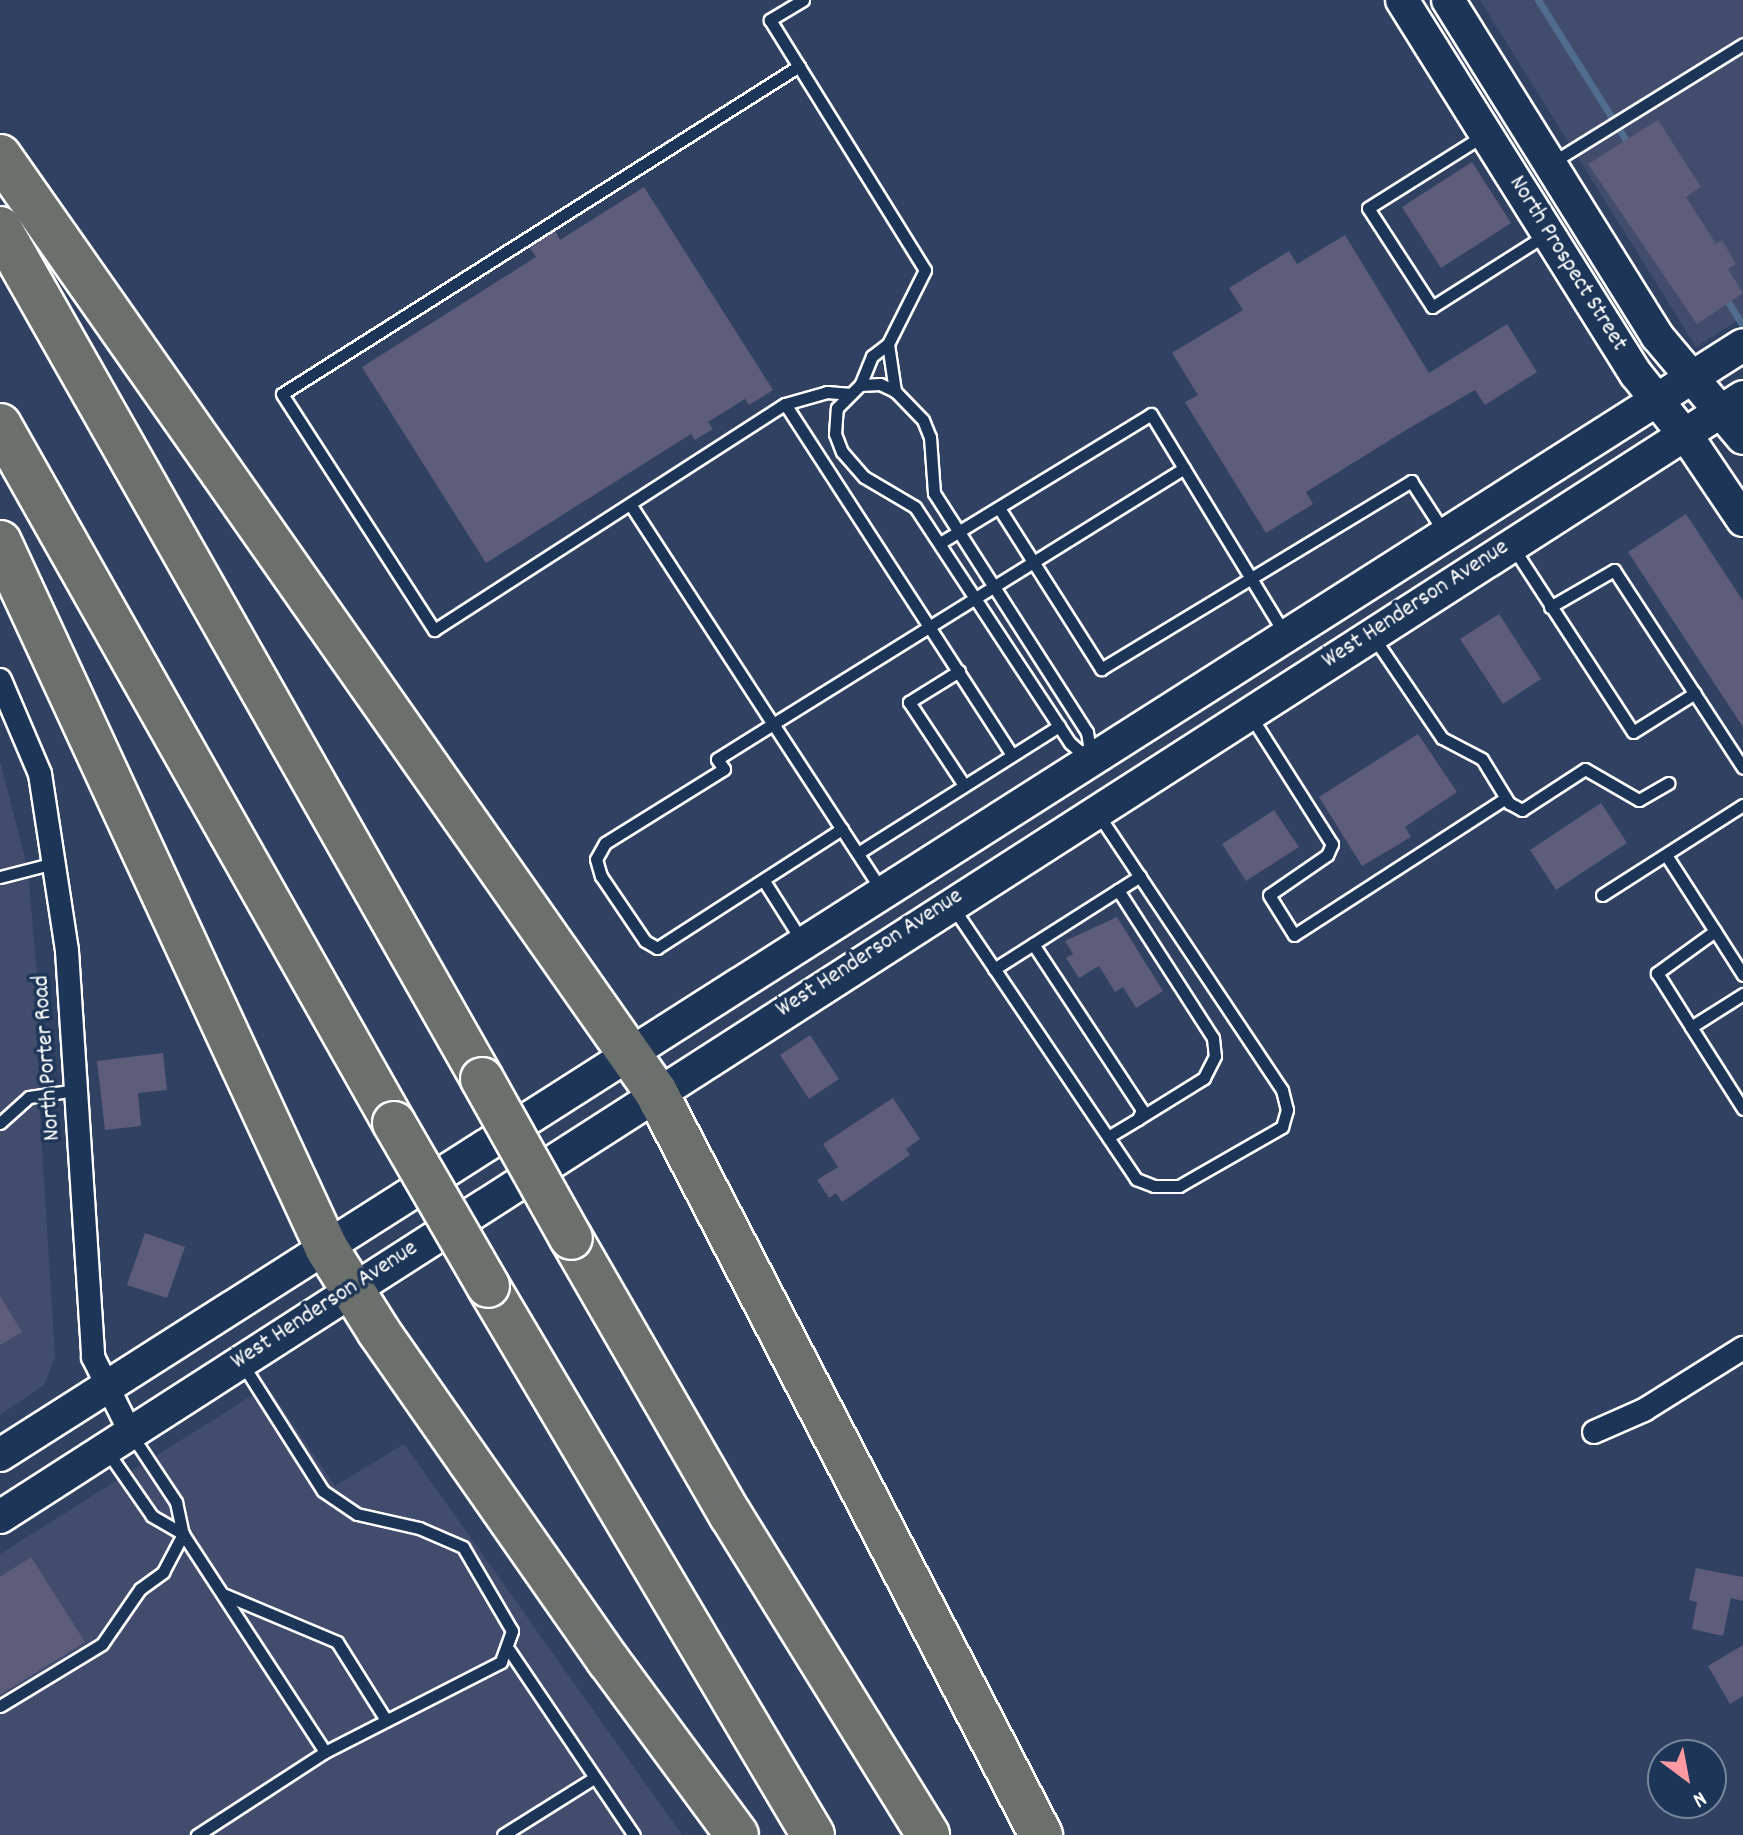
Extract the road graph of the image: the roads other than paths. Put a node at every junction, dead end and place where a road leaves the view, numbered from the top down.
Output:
1 (803, 0) edge
2 (1402, 0) edge
3 (1448, 0) edge
4 (1743, 44) edge
5 (799, 66) junction
6 (1486, 134) junction
7 (0, 156) edge
8 (1550, 164) junction
9 (0, 228) edge
10 (1548, 233) junction
11 (888, 344) junction
12 (1743, 345) edge
13 (1691, 378) junction
14 (860, 385) junction
15 (895, 391) junction
16 (848, 394) junction
17 (1656, 401) junction
18 (1732, 403) edge
19 (785, 404) junction
20 (0, 425) edge
21 (1684, 434) junction
22 (1743, 438) edge
23 (1184, 468) junction
24 (630, 504) junction
25 (999, 508) junction
26 (1743, 520) edge
27 (958, 532) junction
28 (1446, 536) junction
29 (0, 542) edge
30 (940, 543) junction
31 (1511, 545) junction
32 (1032, 560) junction
33 (1251, 577) junction
34 (992, 585) junction
35 (973, 596) junction
36 (1346, 600) junction
37 (1550, 607) junction
38 (930, 625) junction
39 (1371, 634) junction
40 (1287, 637) junction
41 (959, 671) junction
42 (0, 680) edge
43 (1695, 693) junction
44 (1248, 713) junction
45 (773, 724) junction
46 (1059, 726) junction
47 (1189, 751) junction
48 (1011, 754) junction
49 (1092, 762) junction
50 (1743, 768) edge
51 (1668, 783) dead end
52 (964, 785) junction
53 (1506, 798) junction
54 (1743, 805) edge
55 (1096, 810) junction
56 (842, 829) junction
57 (858, 853) junction
58 (1666, 855) junction
59 (54, 863) junction
60 (1140, 876) junction
61 (0, 877) edge
62 (764, 881) junction
63 (1118, 890) junction
64 (885, 894) junction
65 (1602, 895) dead end
66 (950, 903) junction
67 (1715, 931) junction
68 (1033, 944) junction
69 (805, 945) junction
70 (994, 969) junction
71 (1743, 975) edge
72 (1743, 994) edge
73 (1691, 1027) junction
74 (633, 1056) junction
75 (76, 1090) junction
76 (656, 1092) junction
77 (1743, 1109) edge
78 (1138, 1119) junction
79 (0, 1123) edge
80 (1108, 1137) junction
81 (327, 1249) junction
82 (351, 1288) junction
83 (1743, 1348) edge
84 (240, 1361) junction
85 (104, 1388) junction
86 (1594, 1432) dead end
87 (118, 1442) junction
88 (11, 1448) edge
89 (0, 1473) edge
90 (0, 1517) edge
91 (183, 1534) junction
92 (222, 1594) junction
93 (509, 1650) junction
94 (0, 1706) edge
95 (386, 1720) junction
96 (325, 1752) junction
97 (594, 1778) junction
98 (197, 1835) edge
99 (503, 1835) edge
100 (634, 1835) edge
101 (737, 1835) edge
102 (813, 1835) edge
103 (928, 1835) edge
104 (1041, 1835) edge

1 - 5 lane
2 - 6 main road, North Prospect Street
3 - 8 main road, North Prospect Street
4 - 8 lane
5 - 11 lane
5 - 24 lane
6 - 10 main road, North Prospect Street
6 - 10 lane
7 - 74 highway
8 - 13 main road, North Prospect Street
9 - 103 highway, bridge
10 - 17 main road, North Prospect Street
11 - 14 lane
11 - 15 lane
12 - 13 main road, West Henderson Avenue
13 - 17 main road, West Henderson Avenue
13 - 18 main road, North Prospect Street
14 - 15 lane
14 - 16 lane
15 - 27 lane
16 - 19 lane
16 - 30 lane
17 - 21 main road, North Prospect Street
17 - 28 main road, West Henderson Avenue
18 - 21 main road, West Henderson Avenue
18 - 22 main road, North Prospect Street
19 - 24 lane
19 - 38 lane
20 - 102 highway, bridge
21 - 26 main road, North Prospect Street
21 - 31 main road, West Henderson Avenue
23 - 25 lane
23 - 32 lane
23 - 33 lane
24 - 45 lane
25 - 27 lane
25 - 32 lane
27 - 30 lane
27 - 34 lane
28 - 33 lane
28 - 36 main road, West Henderson Avenue
29 - 81 highway
30 - 35 lane
31 - 37 lane
31 - 39 main road, West Henderson Avenue
32 - 33 lane
32 - 34 lane
33 - 40 lane
34 - 35 lane
34 - 49 lane
35 - 38 lane
35 - 46 lane
36 - 40 main road, West Henderson Avenue
36 - 47 main road
37 - 43 lane
37 - 43 lane
38 - 41 lane
38 - 45 lane
39 - 44 main road, West Henderson Avenue
39 - 53 lane
40 - 49 main road, West Henderson Avenue
41 - 48 lane
41 - 52 lane
42 - 59 street, North Porter Road
43 - 50 lane
44 - 47 main road, West Henderson Avenue
44 - 53 lane
45 - 56 lane
45 - 62 lane
46 - 48 lane
46 - 49 lane
47 - 55 main road, West Henderson Avenue
48 - 52 lane
49 - 64 main road, West Henderson Avenue
49 - 66 main road
51 - 53 lane
52 - 57 lane
54 - 58 lane
55 - 60 lane
55 - 66 main road, West Henderson Avenue
56 - 57 lane
56 - 62 lane
57 - 64 lane
58 - 65 lane
58 - 67 lane
59 - 61 lane
59 - 75 street, North Porter Road
60 - 63 lane
60 - 80 lane
62 - 69 lane
63 - 68 lane
63 - 78 lane
64 - 69 main road, West Henderson Avenue
66 - 70 lane
66 - 76 main road, West Henderson Avenue
67 - 71 lane
67 - 73 lane
68 - 70 lane
68 - 78 lane
69 - 74 main road, West Henderson Avenue
70 - 80 lane
72 - 73 lane
73 - 77 lane
74 - 76 highway
74 - 81 main road, West Henderson Avenue
75 - 79 lane
75 - 85 street, North Porter Road
76 - 82 main road, West Henderson Avenue
76 - 104 highway
78 - 80 lane
81 - 82 highway
81 - 85 main road, West Henderson Avenue
82 - 84 main road, West Henderson Avenue
82 - 101 highway
83 - 86 street
84 - 87 main road, West Henderson Avenue
84 - 93 lane
85 - 87 street, North Porter Road
85 - 88 main road, West Henderson Avenue
87 - 90 main road, West Henderson Avenue
87 - 91 lane
87 - 91 lane
88 - 89 main road
91 - 92 lane
91 - 94 lane
92 - 95 lane
92 - 96 lane
93 - 95 lane
93 - 97 lane
95 - 96 lane
96 - 98 lane
97 - 99 lane
97 - 100 lane

